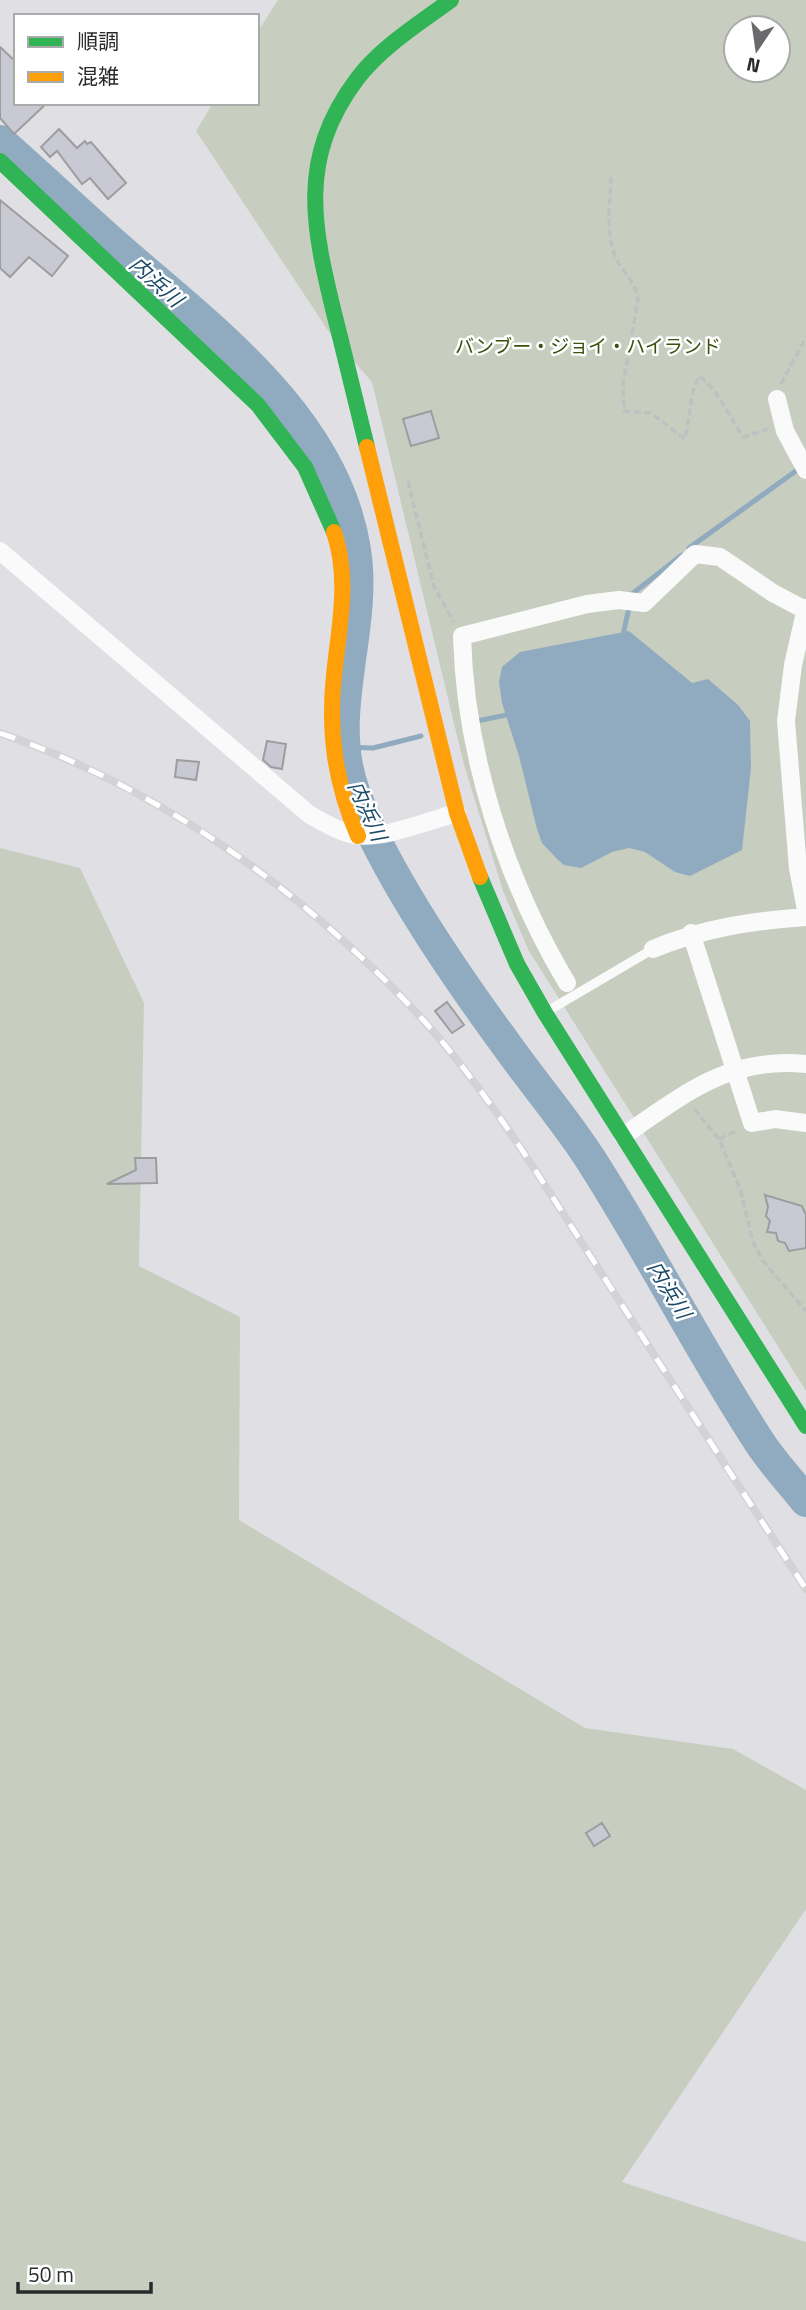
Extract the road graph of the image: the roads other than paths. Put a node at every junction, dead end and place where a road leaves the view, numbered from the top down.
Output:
1 (451, 0) edge
2 (0, 161) edge
3 (777, 399) road end
4 (806, 470) edge
5 (0, 551) edge
6 (805, 609) edge
7 (457, 813) junction
8 (371, 834) junction
9 (806, 910) edge
10 (806, 917) edge
11 (691, 933) junction
12 (653, 949) joint
13 (570, 989) junction
14 (545, 1013) junction
15 (806, 1064) edge
16 (733, 1069) junction
17 (806, 1123) edge
18 (623, 1136) junction
19 (804, 1420) edge

1 - 7 street
2 - 8 street
3 - 4 street
5 - 8 street
6 - 9 street
6 - 13 street
7 - 8 street
7 - 14 street
10 - 11 street
11 - 12 street
11 - 16 street
12 - 13 lane
13 - 14 lane
14 - 18 street
15 - 16 street
16 - 17 street
16 - 18 street
18 - 19 street

